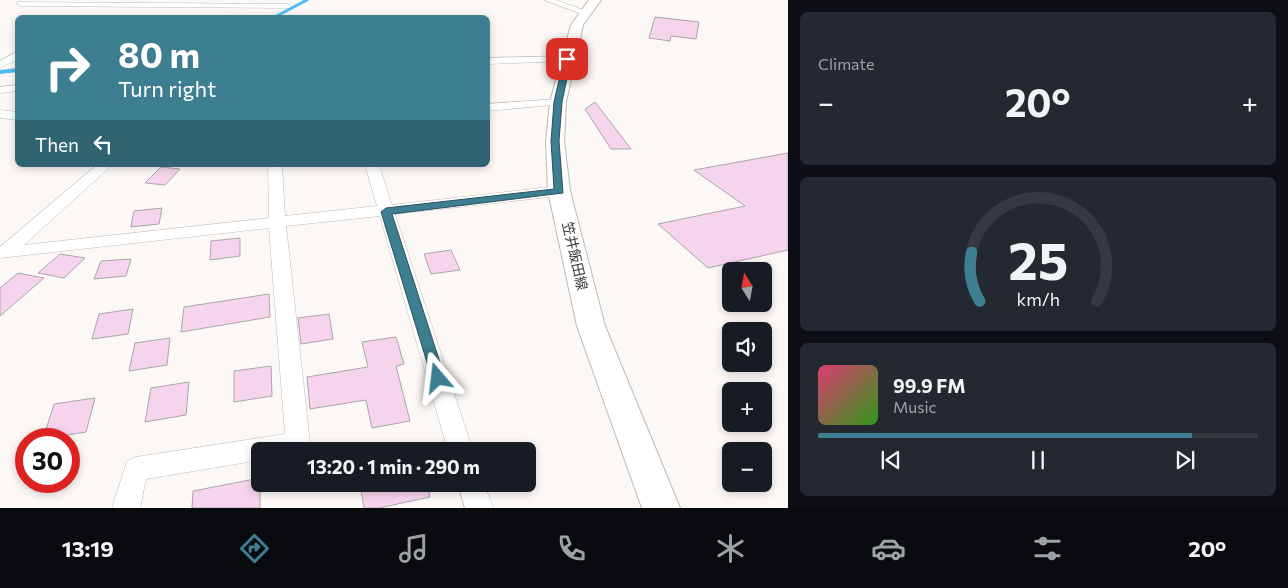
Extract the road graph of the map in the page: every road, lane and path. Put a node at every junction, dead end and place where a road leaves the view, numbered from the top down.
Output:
1 (298, 0) edge
2 (548, 0) edge
3 (97, 2) edge
4 (184, 3) edge
5 (268, 3) edge
6 (21, 4) dead end
7 (288, 6) junction
8 (590, 6) edge
9 (80, 13) dead end
10 (271, 14) dead end
11 (171, 15) edge
12 (15, 56) edge
13 (567, 59) junction
14 (490, 61) edge
15 (0, 66) edge
16 (15, 66) edge
17 (15, 88) edge
18 (0, 90) edge
19 (558, 102) junction
20 (490, 108) edge
21 (103, 167) edge
22 (275, 167) edge
23 (373, 167) edge
24 (559, 191) junction
25 (386, 212) junction
26 (276, 223) junction
27 (2, 254) edge
28 (458, 442) edge
29 (474, 492) edge
30 (126, 508) edge
31 (479, 508) edge
32 (661, 508) edge

1 - 7 street
2 - 8 street
3 - 4 street
3 - 6 street
3 - 9 street
4 - 5 street
4 - 11 street
5 - 7 street
7 - 10 street
8 - 13 main road, 笠井飯田線
12 - 15 street
13 - 14 street
13 - 19 main road, 笠井飯田線
15 - 16 street
17 - 18 street
19 - 20 street
19 - 24 main road, 笠井飯田線
21 - 27 street
22 - 26 street
23 - 25 street
24 - 25 street
24 - 32 main road, 笠井飯田線
25 - 26 street
25 - 28 street
26 - 27 street
26 - 30 street
29 - 31 street

